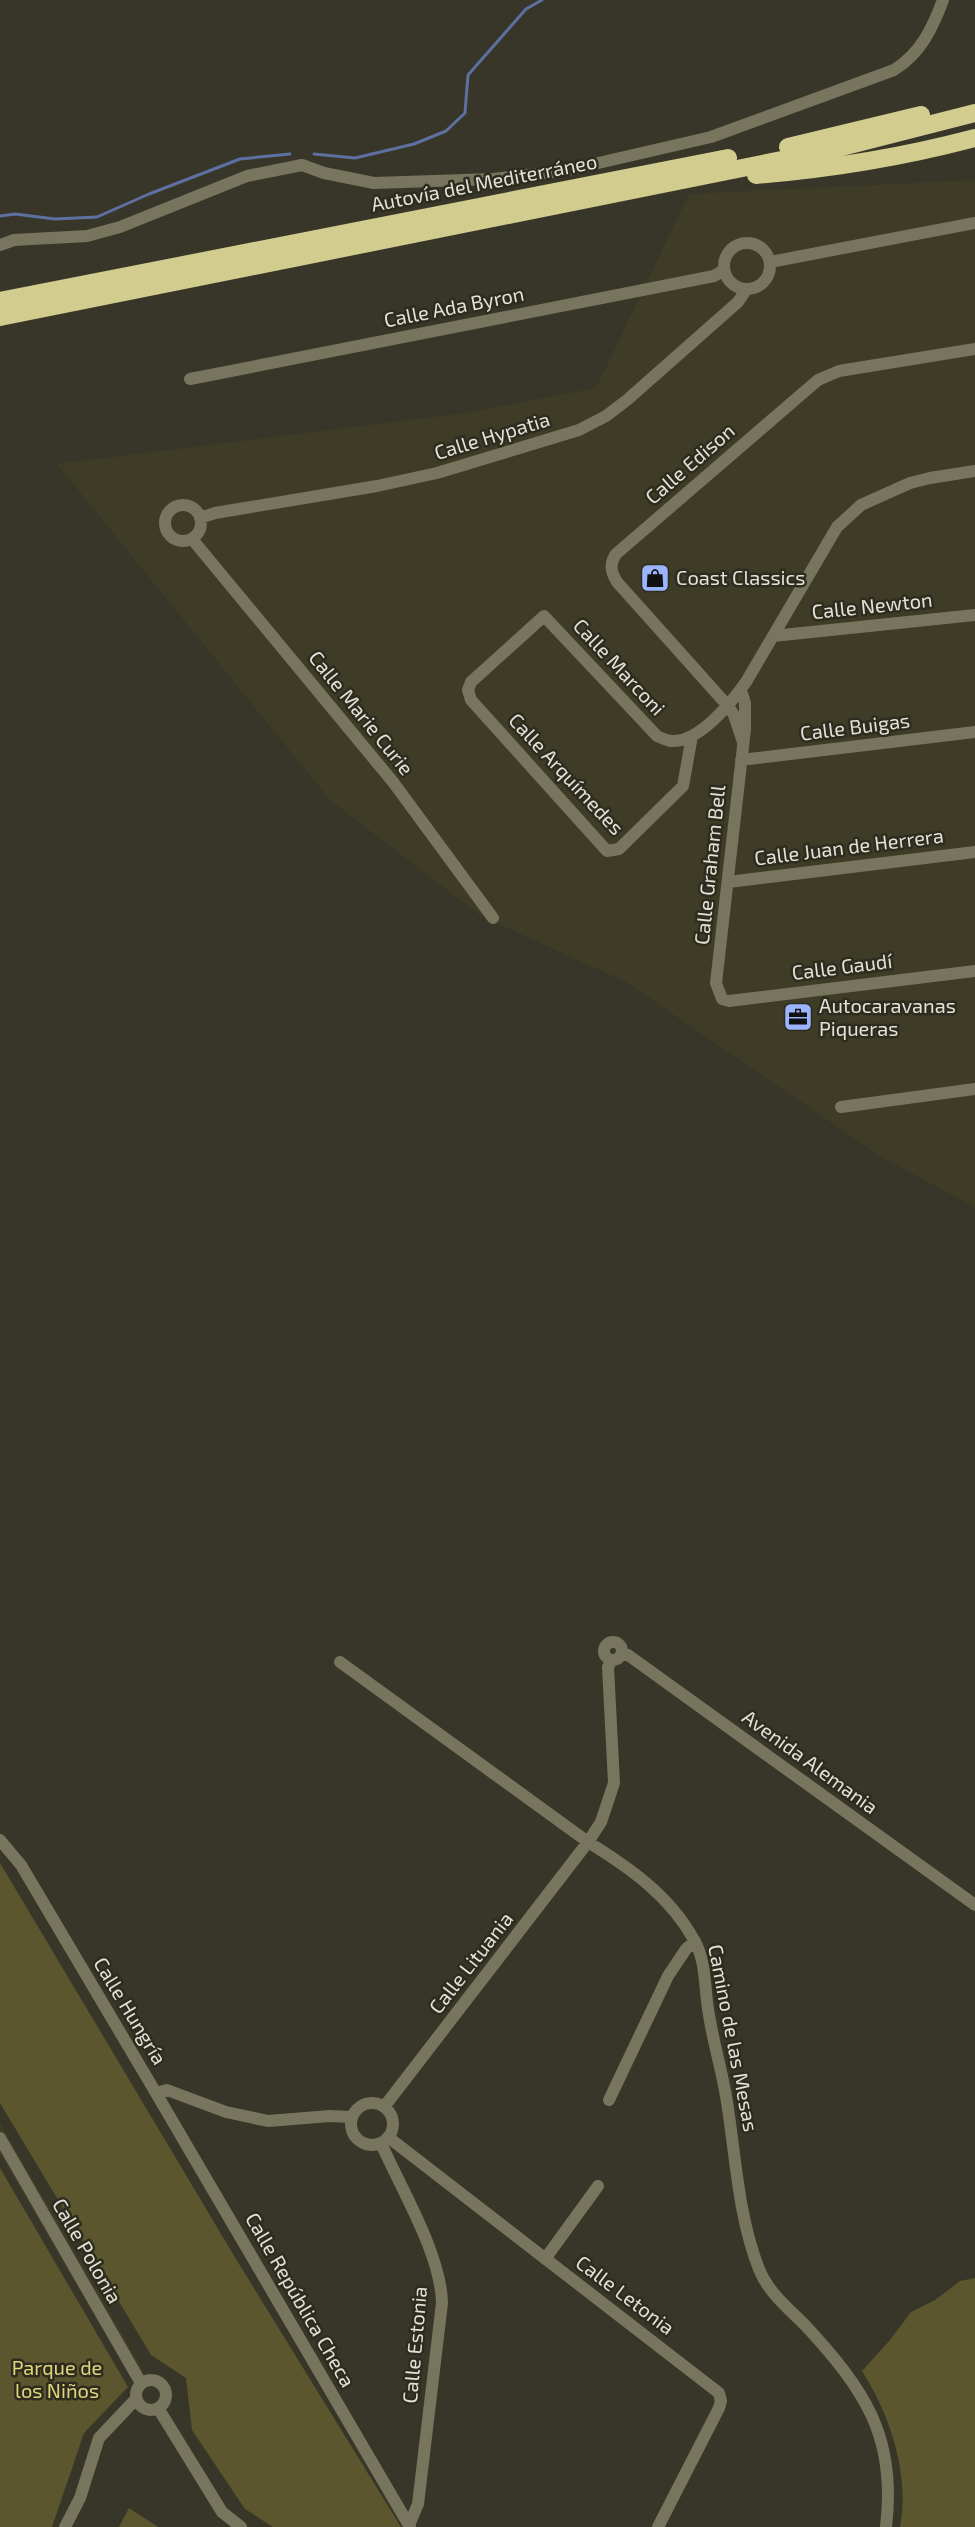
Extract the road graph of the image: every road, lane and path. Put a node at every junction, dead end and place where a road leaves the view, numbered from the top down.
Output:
1 (943, 0) edge
2 (975, 100) edge
3 (975, 112) edge
4 (975, 140) edge
5 (658, 186) junction
6 (975, 223) edge
7 (0, 245) edge
8 (770, 262) junction
9 (724, 270) junction
10 (746, 290) junction
11 (0, 302) edge
12 (0, 317) edge
13 (975, 349) edge
14 (190, 379) dead end
15 (975, 471) edge
16 (200, 518) junction
17 (192, 539) junction
18 (975, 615) edge
19 (544, 616) joint
20 (773, 636) junction
21 (741, 690) junction
22 (729, 706) junction
23 (975, 732) edge
24 (692, 736) junction
25 (743, 742) junction
26 (741, 760) junction
27 (975, 852) edge
28 (728, 882) junction
29 (493, 918) dead end
30 (975, 971) edge
31 (718, 993) joint
32 (975, 1089) edge
33 (841, 1107) dead end
34 (616, 1657) joint
35 (340, 1662) dead end
36 (0, 1840) edge
37 (588, 1842) junction
38 (975, 1905) edge
39 (695, 1941) junction
40 (156, 2092) junction
41 (609, 2100) dead end
42 (384, 2107) junction
43 (352, 2117) junction
44 (0, 2138) edge
45 (385, 2140) junction
46 (598, 2186) dead end
47 (545, 2259) junction
48 (141, 2383) junction
49 (136, 2399) junction
50 (158, 2408) junction
51 (410, 2526) edge
52 (65, 2527) edge
53 (242, 2527) edge
54 (658, 2527) edge
55 (886, 2527) edge

1 - 7 street
2 - 11 highway, Autovía del Mediterráneo
3 - 5 highway, Autovía del Mediterráneo
4 - 5 highway, Autovía del Mediterráneo
5 - 12 highway, Autovía del Mediterráneo
6 - 8 street
8 - 9 street
8 - 10 street
9 - 10 street
9 - 14 street, Calle Ada Byron
10 - 16 street, Calle Hypatia
13 - 22 street, Calle Edison
15 - 20 street
16 - 17 street
16 - 17 street
17 - 29 street, Calle Marie Curie
18 - 20 street, Calle Newton
19 - 24 street, Calle Marconi
19 - 24 street, Calle Arquímedes
20 - 21 street
21 - 22 street
21 - 25 street, Calle Graham Bell
22 - 24 street
22 - 25 street, Calle Graham Bell
23 - 26 street, Calle Buigas
25 - 26 street, Calle Graham Bell
26 - 28 street, Calle Graham Bell
27 - 28 street, Calle Juan de Herrera
28 - 31 street, Calle Graham Bell
30 - 31 street, Calle Gaudí
32 - 33 street
34 - 37 street, Calle Lituania
34 - 38 street, Avenida Alemania
35 - 37 street, Camino de las Mesas
36 - 40 street, Calle Hungría
37 - 39 street, Camino de las Mesas
37 - 42 street, Calle Lituania
39 - 41 street
39 - 55 street, Camino de las Mesas
40 - 43 street, Calle Hungría
40 - 51 street, Calle República Checa
42 - 43 street
42 - 45 street
43 - 45 street
44 - 48 street, Calle Polonia
45 - 47 street, Calle Letonia
45 - 51 street, Calle Estonia
46 - 47 street
47 - 54 street, Calle Letonia
48 - 49 street
48 - 50 street
49 - 50 street
49 - 52 street
50 - 53 street

